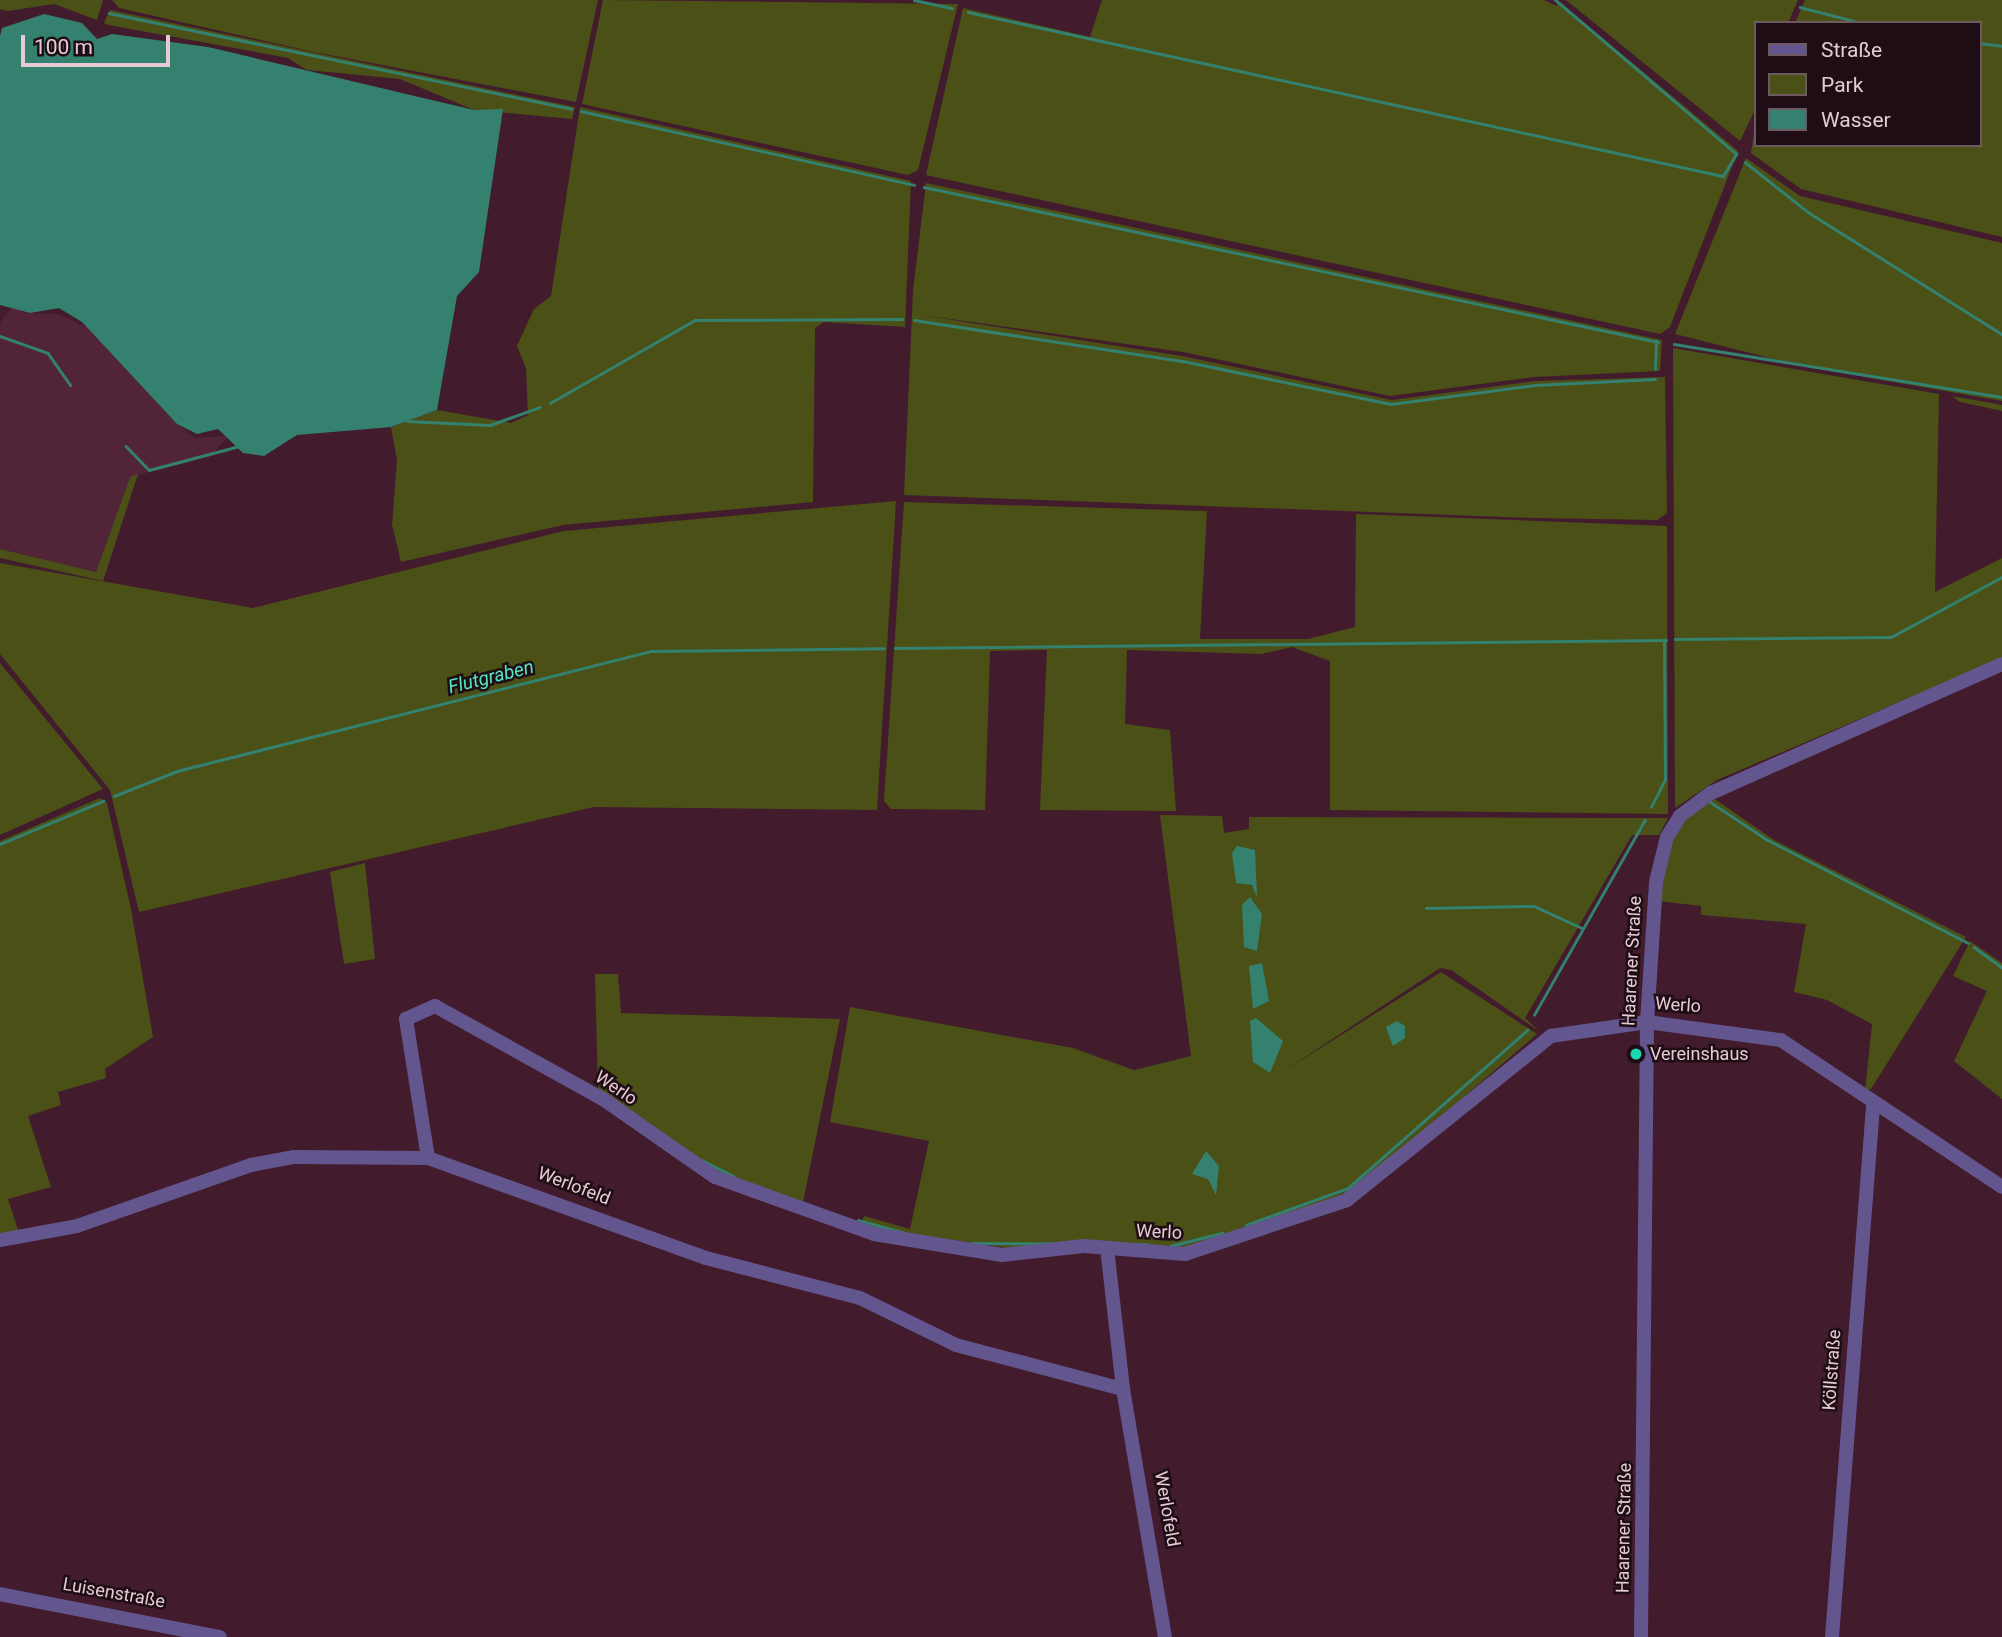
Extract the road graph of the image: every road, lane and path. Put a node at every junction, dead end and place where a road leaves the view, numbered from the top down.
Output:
1 (2002, 664) edge
2 (1647, 1022) junction
3 (1873, 1106) junction
4 (428, 1158) junction
5 (2002, 1187) edge
6 (0, 1240) edge
7 (1107, 1248) junction
8 (1124, 1390) junction
9 (0, 1594) edge
10 (220, 1637) edge
11 (1166, 1637) edge
12 (1641, 1637) edge
13 (1832, 1637) edge

1 - 2 street, Haarener Straße
2 - 3 street, Werlo
2 - 7 street, Werlo
2 - 12 street, Haarener Straße
3 - 5 street, Werlo
3 - 13 street, Köllstraße
4 - 6 street, Werlofeld
4 - 7 street, Werlo
4 - 8 street, Werlofeld
7 - 8 street, Werlofeld
8 - 11 street, Werlofeld
9 - 10 street, Luisenstraße

